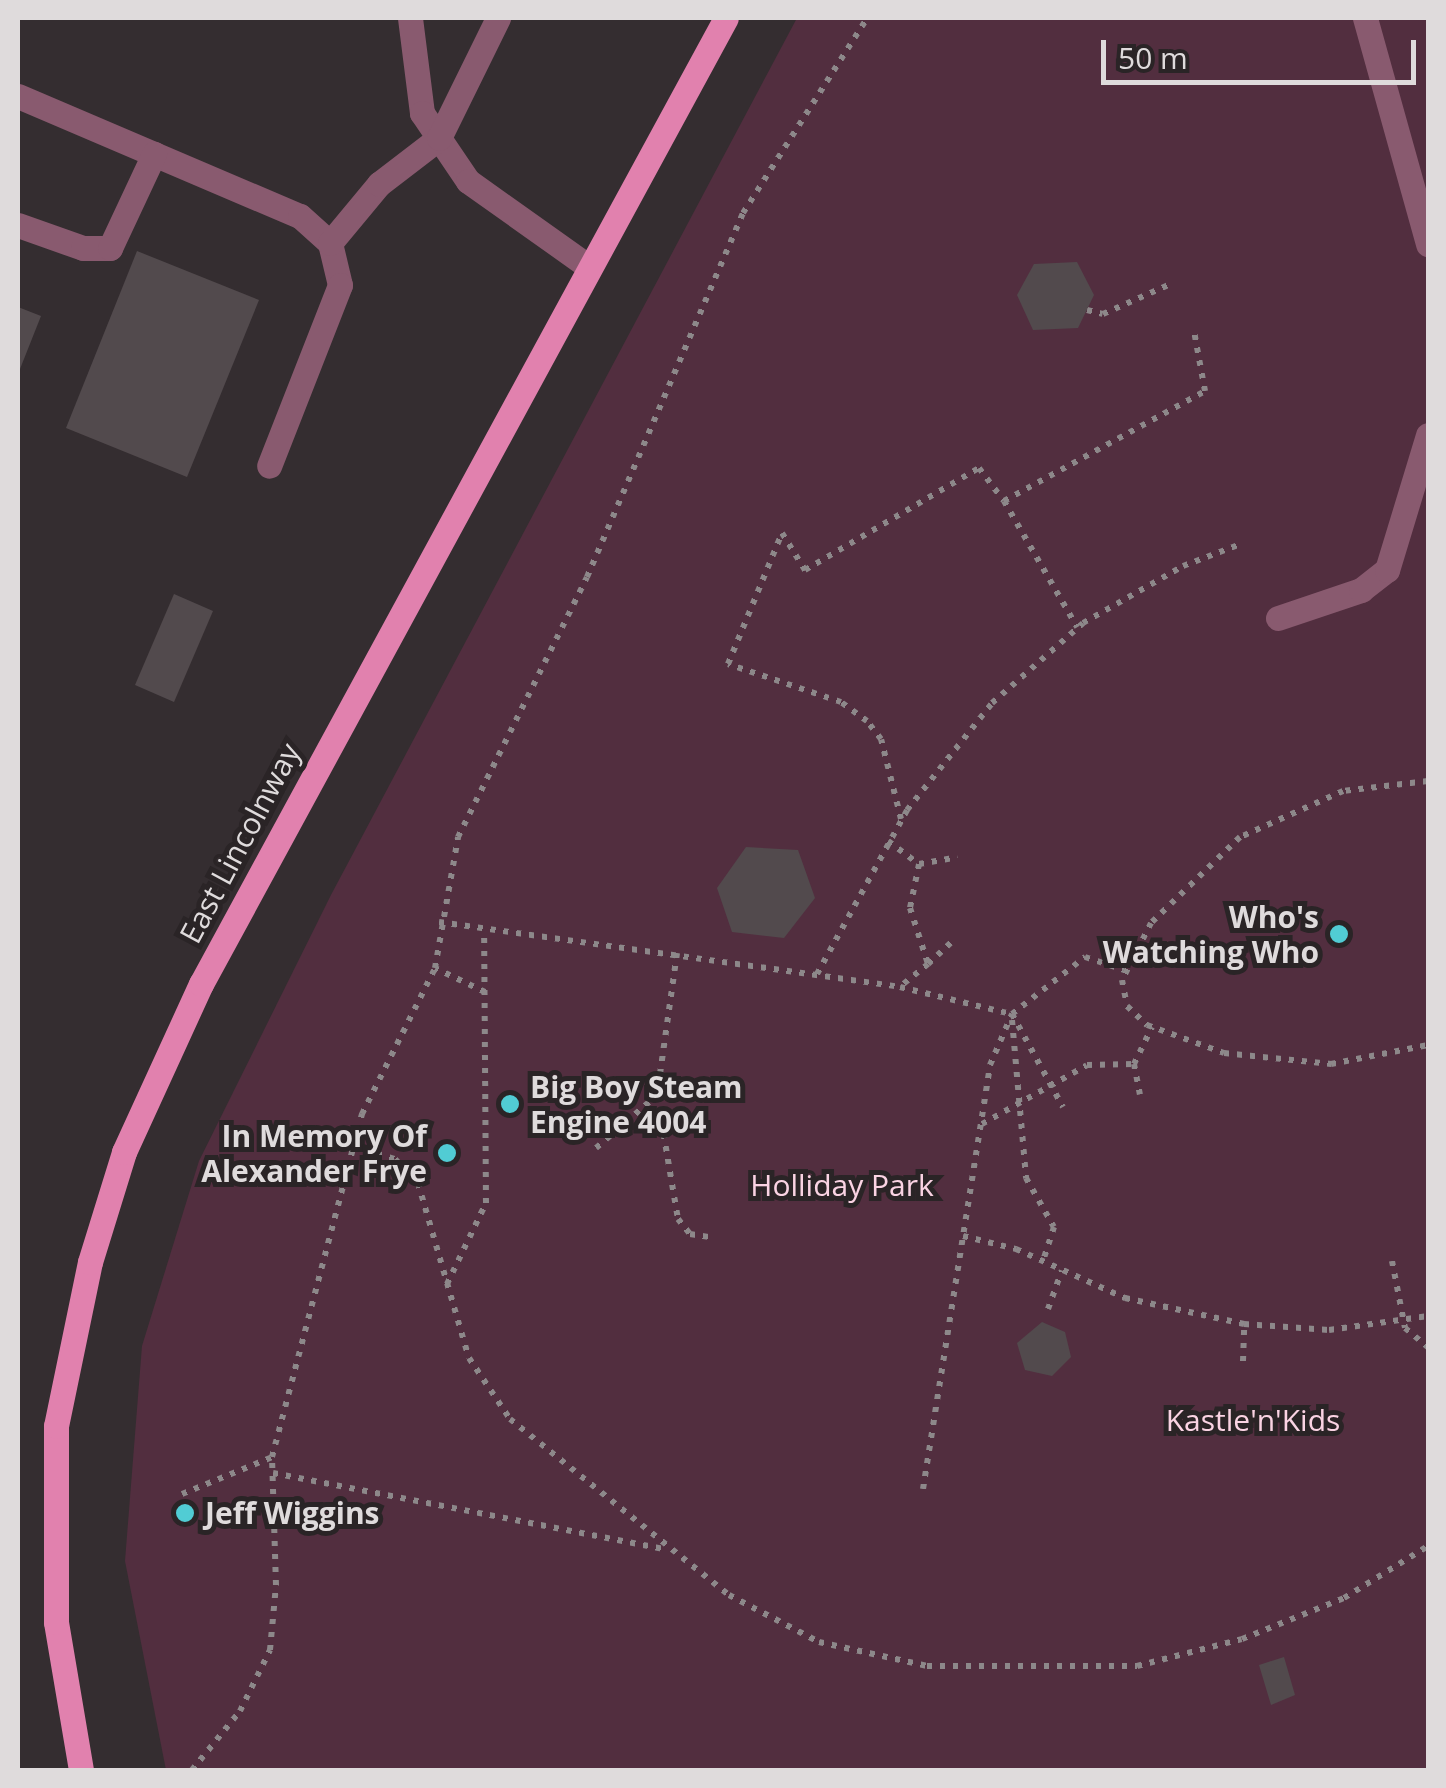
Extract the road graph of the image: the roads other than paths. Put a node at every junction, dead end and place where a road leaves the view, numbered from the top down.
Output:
1 (410, 18) edge
2 (498, 18) edge
3 (726, 18) edge
4 (1365, 18) edge
5 (18, 96) edge
6 (439, 138) junction
7 (154, 154) junction
8 (18, 225) edge
9 (330, 242) junction
10 (1428, 244) edge
11 (589, 266) junction
12 (1428, 436) edge
13 (269, 466) dead end
14 (1278, 618) dead end
15 (81, 1770) edge

1 - 6 street
2 - 6 street
3 - 11 main road, East Lincolnway
4 - 10 street
5 - 7 street
6 - 9 street
6 - 11 street
7 - 8 street
7 - 9 street
9 - 13 street
11 - 15 main road, East Lincolnway
12 - 14 street

